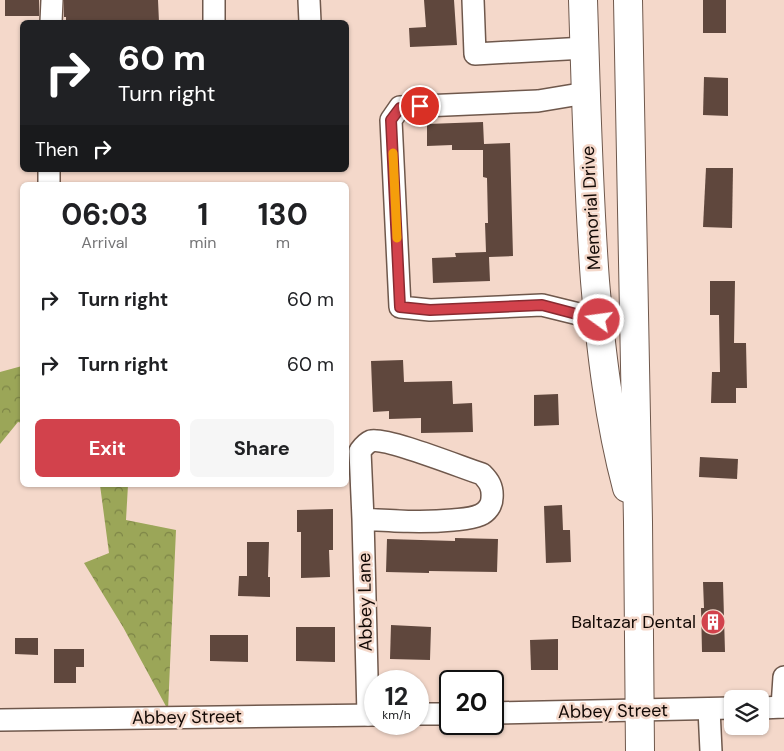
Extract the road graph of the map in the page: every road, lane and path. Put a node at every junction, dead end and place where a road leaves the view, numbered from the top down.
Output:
1 (52, 0) edge
2 (214, 0) edge
3 (309, 0) edge
4 (473, 0) edge
5 (583, 0) edge
6 (628, 0) edge
7 (51, 20) edge
8 (214, 20) edge
9 (310, 20) edge
10 (585, 48) junction
11 (586, 93) junction
12 (599, 320) junction
13 (363, 519) junction
14 (638, 533) junction
15 (370, 670) edge
16 (784, 677) edge
17 (783, 707) edge
18 (724, 708) edge
19 (769, 708) edge
20 (709, 709) junction
21 (639, 711) junction
22 (504, 713) edge
23 (364, 715) edge
24 (0, 720) edge
25 (640, 751) edge
26 (710, 751) edge

1 - 7 street
2 - 8 street
3 - 9 street
4 - 10 street
5 - 10 main road, Memorial Drive
6 - 14 main road, Memorial Drive
10 - 11 main road, Memorial Drive
11 - 12 main road, Memorial Drive
11 - 12 street
12 - 14 main road, Memorial Drive
13 - 13 street, Abbey Lane
13 - 15 street, Abbey Lane
14 - 21 main road, Memorial Drive
16 - 17 street
17 - 19 street
18 - 20 street, Abbey Street
20 - 21 street, Abbey Street
20 - 26 street
21 - 22 street, Abbey Street
21 - 25 main road, Memorial Drive
23 - 24 street, Abbey Street

